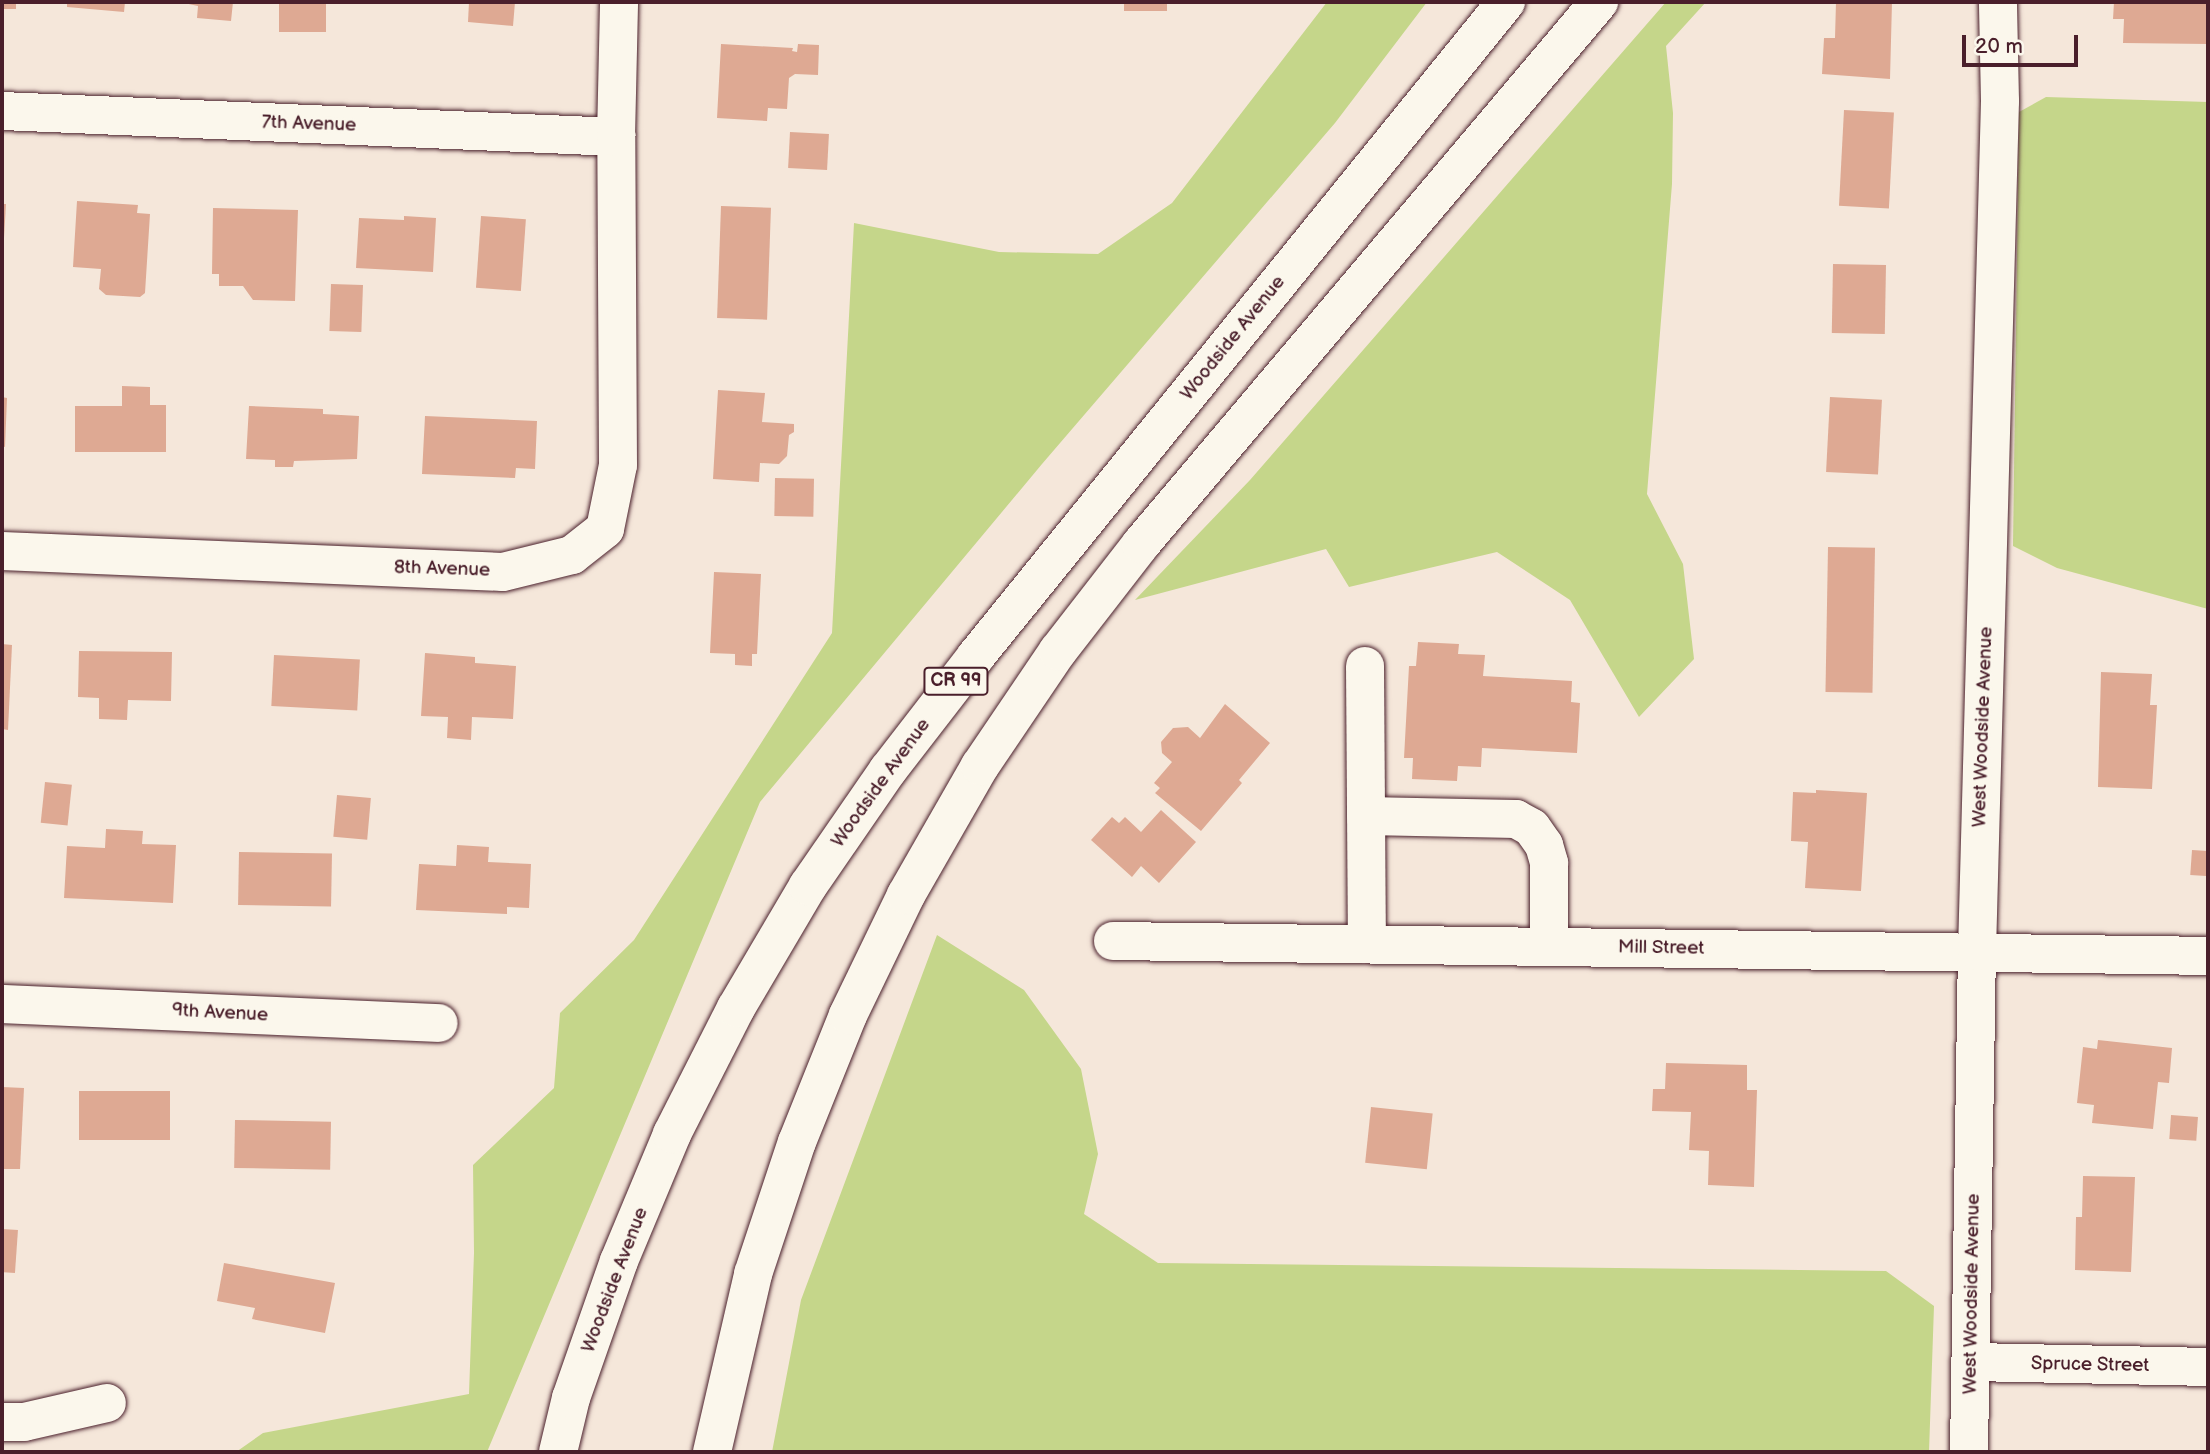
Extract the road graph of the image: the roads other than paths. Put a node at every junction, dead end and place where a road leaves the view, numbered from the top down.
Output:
1 (619, 2) edge
2 (1506, 2) edge
3 (1599, 2) edge
4 (1998, 2) edge
5 (2, 111) edge
6 (616, 137) junction
7 (2, 551) edge
8 (1365, 666) dead end
9 (1366, 816) junction
10 (1113, 941) dead end
11 (1367, 944) junction
12 (1549, 946) junction
13 (1977, 951) junction
14 (2208, 956) edge
15 (2, 1004) edge
16 (439, 1023) dead end
17 (1972, 1363) junction
18 (2208, 1367) edge
19 (107, 1403) dead end
20 (2, 1422) edge
21 (558, 1452) edge
22 (712, 1452) edge
23 (1969, 1452) edge

1 - 6 street, 8th Avenue
2 - 21 street, Woodside Avenue / CR 99
3 - 22 street
4 - 13 street, West Woodside Avenue
5 - 6 street, 7th Avenue
6 - 7 street, 8th Avenue
8 - 9 street
9 - 11 street
9 - 12 street
10 - 11 street, Mill Street
11 - 12 street, Mill Street
12 - 13 street, Mill Street
13 - 14 street, Mill Street
13 - 17 street, West Woodside Avenue
15 - 16 street, 9th Avenue
17 - 18 street, Spruce Street
17 - 23 street, West Woodside Avenue
19 - 20 street

